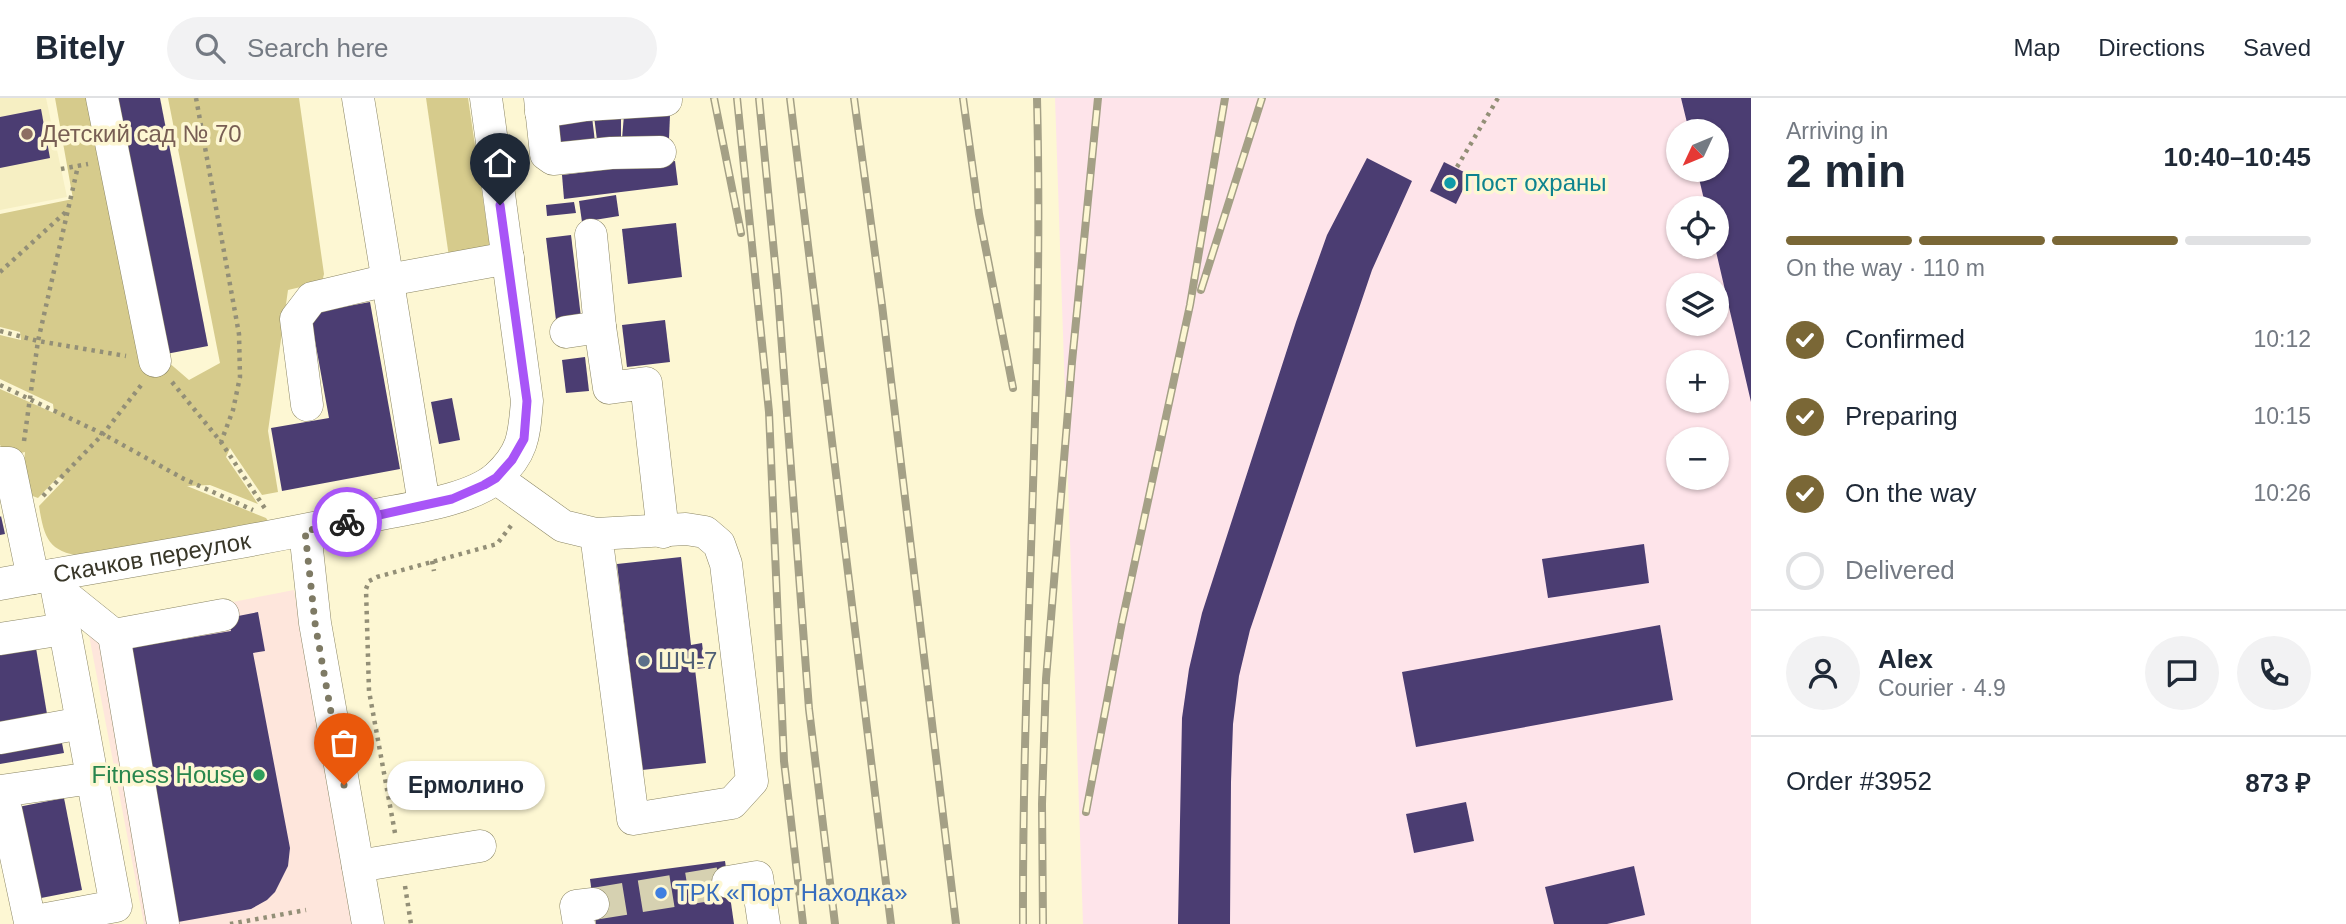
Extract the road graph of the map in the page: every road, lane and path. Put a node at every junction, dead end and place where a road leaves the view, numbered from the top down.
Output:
1 (102, 98) edge
2 (196, 98) edge
3 (358, 98) edge
4 (486, 98) edge
5 (1498, 98) edge
6 (666, 100) edge
7 (541, 105) edge
8 (660, 152) dead end
9 (78, 166) dead end
10 (1457, 167) dead end
11 (69, 209) junction
12 (591, 235) dead end
13 (508, 258) junction
14 (0, 272) edge
15 (388, 281) junction
16 (600, 327) junction
17 (0, 331) edge
18 (566, 332) dead end
19 (38, 341) junction
20 (155, 361) junction
21 (0, 385) edge
22 (30, 398) junction
23 (307, 405) dead end
24 (103, 434) junction
25 (221, 442) junction
26 (4, 463) edge
27 (496, 478) junction
28 (424, 505) junction
29 (21, 519) junction
30 (305, 531) junction
31 (663, 532) junction
32 (596, 534) junction
33 (497, 544) dead end
34 (432, 561) junction
35 (434, 571) dead end
36 (48, 581) junction
37 (0, 584) edge
38 (223, 615) dead end
39 (64, 629) junction
40 (114, 635) junction
41 (0, 639) edge
42 (82, 723) junction
43 (0, 737) edge
44 (92, 778) junction
45 (480, 846) dead end
46 (400, 859) junction
47 (358, 866) junction
48 (728, 882) tunnel mouth
49 (306, 909) dead end
50 (163, 924) edge
51 (230, 924) edge
52 (368, 924) edge
53 (411, 924) edge
54 (764, 924) edge

1 - 20 street
2 - 25 path
3 - 15 street
4 - 13 street
5 - 10 path
6 - 7 street
7 - 8 street
9 - 11 path
11 - 14 path
11 - 19 path
12 - 16 street
13 - 15 street
13 - 27 street
15 - 23 street
15 - 28 street
16 - 18 street
16 - 31 street
17 - 19 path
19 - 20 path
19 - 22 path
20 - 24 path
20 - 25 path
21 - 22 path
22 - 24 path
22 - 26 path
24 - 25 path
24 - 29 path
26 - 29 street
27 - 28 street, Скачков переулок
27 - 32 street
28 - 30 street, Скачков переулок
29 - 36 street
30 - 36 street, Скачков переулок
30 - 47 street
31 - 32 street
31 - 32 street
33 - 34 path
34 - 35 path
34 - 46 path
36 - 37 street, Скачков переулок
36 - 39 street
36 - 40 street
38 - 40 street
39 - 41 street
39 - 42 street
40 - 50 street
42 - 43 street
42 - 44 street
44 - 44 street
45 - 46 street
46 - 47 street
46 - 53 path
47 - 52 street
48 - 54 street
49 - 51 path

